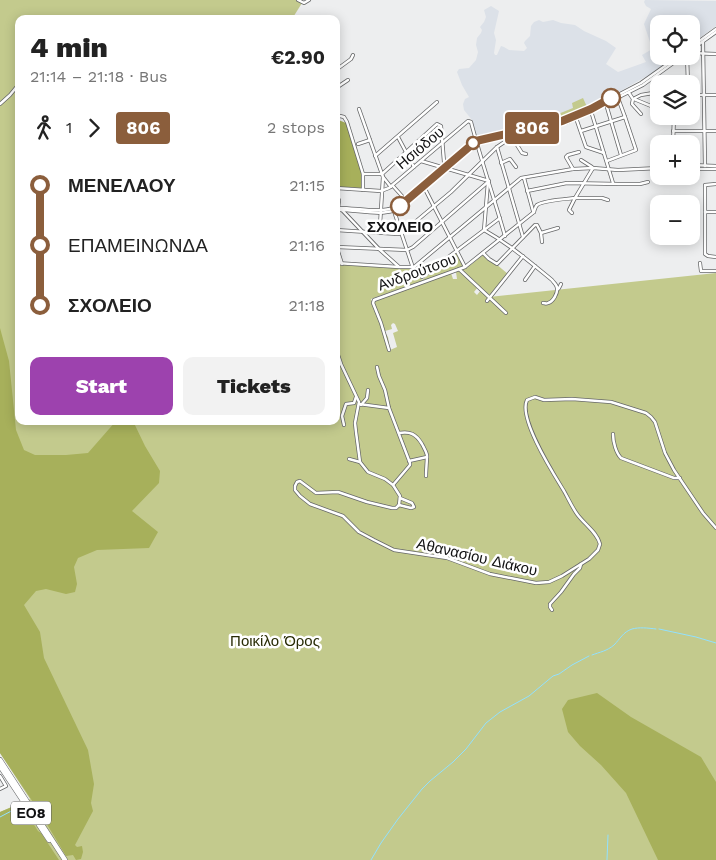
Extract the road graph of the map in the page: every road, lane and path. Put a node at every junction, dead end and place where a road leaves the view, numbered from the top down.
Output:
1 (298, 0) edge
2 (309, 0) edge
3 (716, 30) edge
4 (703, 42) junction
5 (700, 43) edge
6 (700, 44) edge
7 (700, 53) edge
8 (703, 54) junction
9 (716, 54) edge
10 (353, 55) dead end
11 (666, 65) edge
12 (671, 65) edge
13 (340, 67) edge
14 (348, 80) dead end
15 (340, 85) edge
16 (15, 89) edge
17 (629, 92) junction
18 (650, 94) edge
19 (700, 95) edge
20 (704, 95) junction
21 (716, 95) edge
22 (618, 98) junction
23 (634, 99) junction
24 (437, 102) dead end
25 (0, 104) edge
26 (606, 104) junction
27 (650, 105) edge
28 (359, 110) dead end
29 (591, 110) junction
30 (641, 114) dead end
31 (340, 116) edge
32 (625, 117) junction
33 (576, 118) junction
34 (611, 122) junction
35 (673, 125) edge
36 (596, 127) junction
37 (581, 131) junction
38 (673, 131) junction
39 (704, 131) junction
40 (716, 131) edge
41 (517, 134) junction
42 (673, 135) edge
43 (398, 137) junction
44 (512, 137) junction
45 (370, 140) junction
46 (476, 142) junction
47 (358, 144) dead end
48 (443, 144) junction
49 (496, 147) junction
50 (406, 152) junction
51 (579, 152) dead end
52 (604, 153) junction
53 (526, 154) dead end
54 (621, 155) junction
55 (375, 156) junction
56 (581, 160) dead end
57 (421, 161) junction
58 (482, 161) junction
59 (607, 161) junction
60 (501, 163) junction
61 (448, 164) junction
62 (700, 166) edge
63 (705, 166) junction
64 (415, 167) junction
65 (516, 167) dead end
66 (700, 167) edge
67 (716, 167) edge
68 (593, 168) junction
69 (650, 168) edge
70 (445, 169) junction
71 (573, 169) junction
72 (610, 169) junction
73 (364, 174) junction
74 (382, 175) junction
75 (469, 175) junction
76 (524, 178) junction
77 (488, 181) junction
78 (648, 182) dead end
79 (613, 183) junction
80 (583, 184) junction
81 (716, 184) edge
82 (392, 187) junction
83 (340, 188) edge
84 (425, 188) junction
85 (508, 188) junction
86 (363, 190) junction
87 (381, 191) junction
88 (527, 191) junction
89 (402, 196) dead end
90 (575, 198) junction
91 (495, 199) junction
92 (608, 200) dead end
93 (434, 206) junction
94 (486, 206) junction
95 (340, 209) edge
96 (342, 210) joint
97 (394, 211) junction
98 (381, 212) junction
99 (534, 212) junction
100 (704, 212) junction
101 (716, 212) edge
102 (572, 213) dead end
103 (500, 218) junction
104 (442, 222) junction
105 (519, 224) junction
106 (380, 225) dead end
107 (558, 228) dead end
108 (340, 229) edge
109 (484, 230) junction
110 (362, 231) junction
111 (402, 233) junction
112 (541, 233) junction
113 (505, 236) junction
114 (450, 237) junction
115 (523, 237) junction
116 (501, 239) junction
117 (542, 242) dead end
118 (340, 246) edge
119 (513, 248) junction
120 (379, 249) junction
121 (407, 250) junction
122 (457, 251) junction
123 (483, 253) junction
124 (523, 256) junction
125 (340, 257) edge
126 (716, 257) edge
127 (700, 263) dead end
128 (342, 264) joint
129 (535, 266) junction
130 (466, 267) junction
131 (399, 268) junction
132 (413, 268) junction
133 (459, 270) junction
134 (716, 271) edge
135 (422, 277) dead end
136 (525, 280) dead end
137 (561, 284) dead end
138 (558, 289) junction
139 (490, 297) junction
140 (487, 301) dead end
141 (543, 303) dead end
142 (506, 313) dead end
143 (389, 350) dead end
144 (340, 360) edge
145 (377, 367) dead end
146 (368, 390) dead end
147 (356, 395) junction
148 (360, 405) junction
149 (389, 408) junction
150 (344, 425) dead end
151 (398, 434) junction
152 (614, 434) dead end
153 (427, 457) junction
154 (349, 459) dead end
155 (409, 461) junction
156 (360, 462) junction
157 (426, 476) dead end
158 (680, 478) junction
159 (393, 485) junction
160 (400, 498) junction
161 (399, 505) junction
162 (716, 528) edge
163 (582, 564) junction
164 (552, 610) dead end
165 (0, 760) edge
166 (0, 766) edge
167 (0, 776) edge
168 (0, 789) edge
169 (63, 860) edge

1 - 2 street
3 - 4 street
3 - 5 street
4 - 6 street
4 - 8 street
7 - 8 street
8 - 9 street
8 - 20 street
10 - 13 street
11 - 29 street
12 - 17 street
14 - 15 street
16 - 25 street
17 - 22 street
17 - 23 street
18 - 23 street
19 - 20 street
20 - 21 street
20 - 39 street
22 - 26 street
22 - 32 street
23 - 27 street
23 - 30 street
24 - 43 street
26 - 29 street
26 - 34 street
28 - 45 street
29 - 33 street
29 - 36 street
29 - 46 street
31 - 73 street
32 - 34 street
32 - 54 street
33 - 37 street
33 - 41 street
34 - 36 street
34 - 54 street
35 - 38 street
36 - 37 street
36 - 52 street
37 - 52 street
38 - 39 street
38 - 42 street
39 - 40 street
39 - 63 street
41 - 44 street
41 - 46 street
43 - 50 street
43 - 55 street
44 - 49 street
44 - 53 street
45 - 47 street
45 - 55 street
46 - 48 street, Ησιόδου
46 - 58 street
46 - 61 street
46 - 70 street
48 - 50 street
48 - 57 street, Ησιόδου
48 - 61 street
49 - 58 street
49 - 60 street
50 - 64 street
50 - 74 street
51 - 71 street
52 - 59 street
54 - 59 street
55 - 74 street
56 - 68 street
57 - 64 street, Ησιόδου
57 - 70 street
58 - 75 street
58 - 77 street
59 - 72 street
60 - 65 street
60 - 85 street
61 - 70 street
62 - 63 street
63 - 67 street
64 - 82 street, Ησιόδου
66 - 67 street
68 - 71 street
68 - 72 street
68 - 80 street
69 - 72 street
70 - 75 street
70 - 84 street
70 - 98 street
71 - 76 street
72 - 79 street
73 - 74 street
73 - 86 street
74 - 82 street
74 - 87 street
75 - 77 street
75 - 93 street
76 - 85 street
76 - 88 street
77 - 91 street
77 - 94 street
77 - 104 street
78 - 79 street
79 - 80 street
80 - 88 street
80 - 90 street
81 - 100 street
82 - 87 street, Ησιόδου
82 - 89 street
83 - 86 street
84 - 93 street
84 - 97 street
85 - 91 street
85 - 105 street
86 - 87 street
87 - 98 street
88 - 99 street
90 - 92 street
90 - 99 street, Ανδρούτσου
90 - 102 street
91 - 94 street
91 - 103 street
93 - 104 street
93 - 111 street
94 - 109 street
94 - 114 street
95 - 98 street
96 - 98 street
96 - 110 street
97 - 98 street
97 - 111 street
98 - 106 street
99 - 105 street, Ανδρούτσου
100 - 101 street
100 - 126 street
103 - 109 street
103 - 113 street
104 - 114 street
104 - 121 street
105 - 113 street, Ανδρούτσου
105 - 115 street
107 - 112 street
108 - 110 street
109 - 116 street
109 - 122 street
110 - 111 street
110 - 120 street
111 - 121 street
112 - 115 street
112 - 117 street
113 - 116 street, Ανδρούτσου
114 - 122 street
114 - 132 street
115 - 119 street
116 - 119 street
116 - 123 street, Ανδρούτσου
118 - 120 street
119 - 123 street
119 - 124 street
120 - 121 street
120 - 131 street
121 - 132 street
122 - 130 street
122 - 135 street
123 - 130 street, Ανδρούτσου
124 - 129 street
124 - 139 street
125 - 128 street
127 - 134 street
128 - 131 street
129 - 136 street
129 - 138 street
130 - 133 street, Ανδρούτσου
131 - 132 street
133 - 139 street
133 - 143 street, Ανδρούτσου
137 - 138 street
138 - 141 street
139 - 140 street
139 - 142 street
144 - 147 street
145 - 149 street
146 - 148 street
147 - 148 street
147 - 150 street
148 - 149 street
148 - 156 street
149 - 151 street
151 - 153 street
151 - 155 street
152 - 158 street
153 - 155 street
153 - 157 street
154 - 156 street
155 - 159 street
156 - 159 street
158 - 162 street, Αθανασίου Διάκου
158 - 163 street, Αθανασίου Διάκου
159 - 160 street
160 - 161 street
160 - 161 street
161 - 163 street, Αθανασίου Διάκου
163 - 164 street
165 - 169 highway, ΕΟ8
166 - 169 highway, ΕΟ8
167 - 168 street

